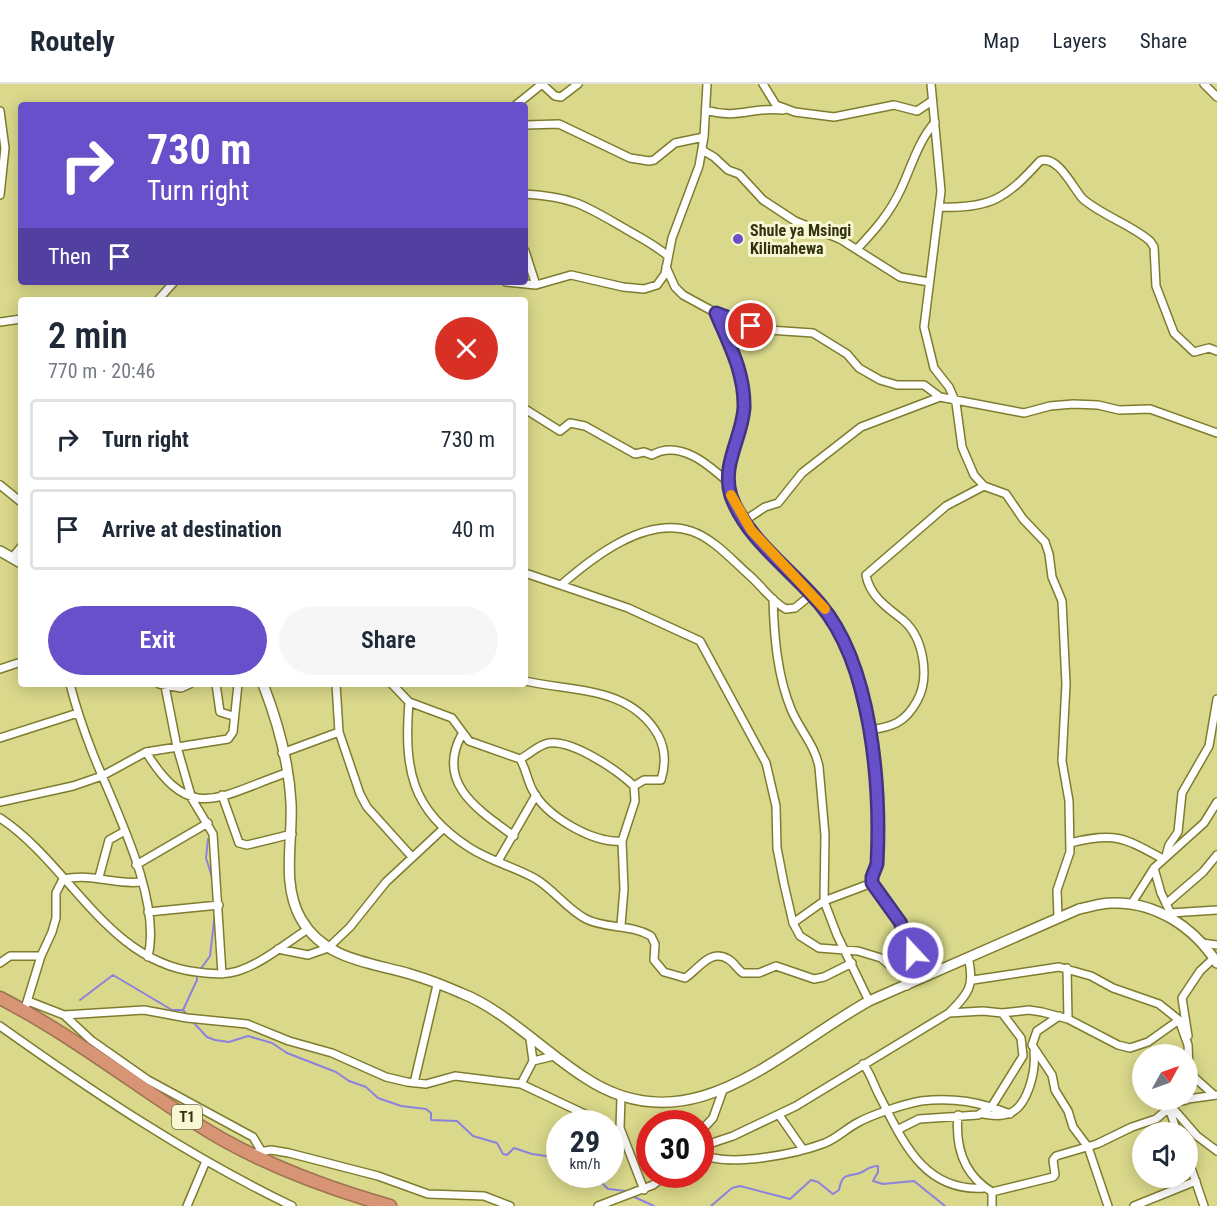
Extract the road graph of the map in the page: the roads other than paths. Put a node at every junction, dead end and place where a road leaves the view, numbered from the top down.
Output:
1 (542, 84) edge
2 (578, 84) edge
3 (707, 84) edge
4 (763, 84) edge
5 (931, 84) edge
6 (1204, 84) edge
7 (1217, 97) edge
8 (932, 101) junction
9 (520, 102) edge
10 (706, 110) junction
11 (785, 110) junction
12 (0, 111) edge
13 (935, 122) junction
14 (528, 125) edge
15 (704, 137) junction
16 (702, 150) junction
17 (528, 194) edge
18 (0, 195) edge
19 (940, 207) junction
20 (857, 249) junction
21 (668, 256) junction
22 (528, 260) edge
23 (666, 267) junction
24 (929, 282) junction
25 (528, 284) edge
26 (171, 285) edge
27 (536, 285) junction
28 (161, 297) edge
29 (716, 313) junction
30 (18, 319) edge
31 (0, 322) edge
32 (1217, 351) edge
33 (940, 397) junction
34 (954, 397) junction
35 (528, 411) edge
36 (1217, 433) edge
37 (729, 483) junction
38 (0, 485) edge
39 (984, 486) junction
40 (18, 500) edge
41 (744, 521) junction
42 (0, 551) edge
43 (17, 561) edge
44 (528, 574) edge
45 (561, 585) junction
46 (812, 594) junction
47 (773, 599) junction
48 (18, 663) edge
49 (0, 669) edge
50 (528, 682) edge
51 (71, 687) edge
52 (162, 687) edge
53 (216, 687) edge
54 (238, 687) edge
55 (264, 687) edge
56 (336, 687) edge
57 (395, 687) edge
58 (1217, 699) edge
59 (409, 702) junction
60 (78, 712) junction
61 (233, 716) junction
62 (869, 730) junction
63 (339, 732) junction
64 (462, 734) junction
65 (0, 738) edge
66 (177, 747) junction
67 (146, 752) junction
68 (282, 753) junction
69 (520, 759) junction
70 (286, 773) junction
71 (102, 776) junction
72 (634, 786) junction
73 (222, 795) junction
74 (536, 795) junction
75 (192, 799) junction
76 (0, 802) edge
77 (1217, 802) edge
78 (0, 818) edge
79 (208, 823) junction
80 (444, 828) junction
81 (125, 831) junction
82 (292, 834) junction
83 (514, 836) junction
84 (622, 840) junction
85 (1070, 843) junction
86 (1217, 855) edge
87 (412, 856) junction
88 (1165, 857) junction
89 (498, 861) junction
90 (136, 865) junction
91 (1154, 868) junction
92 (99, 877) junction
93 (63, 879) junction
94 (141, 882) junction
95 (872, 883) junction
96 (824, 901) junction
97 (1132, 903) junction
98 (1166, 904) junction
99 (219, 905) junction
100 (1217, 910) edge
101 (148, 912) junction
102 (1172, 916) junction
103 (1058, 917) junction
104 (793, 923) junction
105 (621, 925) junction
106 (308, 929) junction
107 (1202, 943) junction
108 (1217, 945) edge
109 (327, 948) junction
110 (843, 948) junction
111 (278, 949) junction
112 (41, 956) junction
113 (148, 957) junction
114 (968, 957) junction
115 (1215, 961) edge
116 (0, 963) edge
117 (852, 963) junction
118 (1066, 968) junction
119 (222, 974) junction
120 (973, 980) junction
121 (906, 982) junction
122 (437, 985) junction
123 (0, 998) edge
124 (868, 1001) junction
125 (26, 1006) junction
126 (949, 1013) junction
127 (1002, 1013) junction
128 (64, 1015) junction
129 (1059, 1016) junction
130 (1068, 1019) junction
131 (1179, 1020) junction
132 (0, 1026) edge
133 (530, 1040) junction
134 (1188, 1044) edge
135 (1188, 1044) edge
136 (1034, 1052) junction
137 (554, 1056) junction
138 (533, 1061) junction
139 (863, 1064) junction
140 (1198, 1080) edge
141 (414, 1083) junction
142 (521, 1084) junction
143 (723, 1090) junction
144 (1216, 1095) edge
145 (621, 1097) junction
146 (1198, 1097) edge
147 (992, 1106) junction
148 (576, 1110) edge
149 (621, 1110) edge
150 (1165, 1110) edge
151 (1176, 1110) edge
152 (889, 1112) junction
153 (983, 1114) junction
154 (1010, 1114) junction
155 (714, 1115) edge
156 (779, 1115) junction
157 (958, 1116) junction
158 (897, 1130) junction
159 (624, 1138) edge
160 (714, 1141) edge
161 (1088, 1147) junction
162 (802, 1148) junction
163 (1217, 1151) edge
164 (257, 1152) junction
165 (714, 1158) edge
166 (206, 1161) junction
167 (1198, 1185) edge
168 (647, 1188) edge
169 (984, 1188) junction
170 (1179, 1188) edge
171 (644, 1190) junction
172 (992, 1192) junction
173 (187, 1206) edge
174 (292, 1206) edge
175 (390, 1206) edge
176 (510, 1206) edge
177 (598, 1206) edge
178 (992, 1206) edge
179 (1108, 1206) edge
180 (1134, 1206) edge
181 (1204, 1206) edge

1 - 2 street
1 - 9 street
3 - 10 street
4 - 11 street
5 - 8 street
6 - 7 street
8 - 11 street
8 - 13 street
10 - 11 street
10 - 15 street
12 - 18 street
13 - 19 street
13 - 20 street
14 - 15 street
15 - 16 street
16 - 20 street
16 - 21 street
17 - 21 street
19 - 24 street
19 - 32 street
20 - 24 street
21 - 23 street
22 - 27 street
23 - 27 street
23 - 29 street
24 - 34 street
25 - 27 street
26 - 28 street
29 - 33 street
29 - 37 street
30 - 31 street
33 - 34 street
33 - 41 street
34 - 36 street
34 - 39 street
35 - 37 street
37 - 41 street
38 - 40 street
39 - 62 street
39 - 85 street
41 - 46 street
42 - 43 street
44 - 45 street
45 - 47 street
45 - 104 street
46 - 47 street
46 - 62 street
47 - 96 street
48 - 49 street
50 - 72 street
51 - 60 street
52 - 66 street
53 - 61 street
54 - 61 street
55 - 68 street
56 - 63 street
57 - 59 street
58 - 88 street
59 - 64 street
59 - 80 street
60 - 65 street
60 - 71 street
61 - 66 street
62 - 95 street
63 - 68 street
63 - 87 street
64 - 69 street
64 - 83 street
66 - 67 street
66 - 75 street
67 - 71 street
67 - 75 street
68 - 70 street
69 - 72 street
69 - 74 street
70 - 73 street
70 - 82 street
71 - 76 street
71 - 81 street
72 - 84 street
73 - 75 street
73 - 82 street
74 - 83 street
74 - 84 street
75 - 79 street
77 - 88 street
78 - 93 street
79 - 90 street
79 - 99 street
80 - 87 street
80 - 89 street
81 - 90 street
81 - 92 street
82 - 106 street
83 - 89 street
84 - 105 street
85 - 88 street
85 - 103 street
86 - 98 street
87 - 109 street
88 - 91 street
89 - 105 street
90 - 94 street
91 - 97 street
91 - 98 street
92 - 93 street
92 - 94 street
93 - 112 street
93 - 113 street
94 - 101 street
95 - 96 street
95 - 121 street
96 - 104 street
96 - 110 street
97 - 102 street
97 - 103 street
98 - 102 street
99 - 101 street
99 - 119 street
100 - 102 street
101 - 113 street
102 - 107 street
103 - 114 street
104 - 110 street
105 - 117 street
106 - 109 street
106 - 111 street
107 - 108 street
107 - 115 street
109 - 111 street
109 - 122 street
110 - 117 street
110 - 121 street
111 - 119 street
112 - 116 street
112 - 125 street
113 - 119 street
114 - 120 street
114 - 121 street
115 - 134 street
117 - 124 street
118 - 120 street
118 - 130 street
118 - 131 street
120 - 126 street
121 - 124 street
122 - 133 street
122 - 141 street
123 - 125 highway, T1
124 - 143 street
125 - 128 street
125 - 164 highway, T1
126 - 127 street
126 - 139 street
127 - 129 street
127 - 147 street
128 - 141 street
128 - 164 street
129 - 130 street
129 - 136 street
130 - 131 street
131 - 135 street
132 - 166 street
133 - 137 street
133 - 138 street
136 - 154 street
136 - 161 street
137 - 138 street
137 - 145 street
138 - 142 street
139 - 152 street
139 - 156 street
140 - 144 street
141 - 142 street
142 - 148 street
143 - 145 street
143 - 155 street
144 - 146 street
145 - 149 street
147 - 152 street
147 - 153 street
147 - 154 street
150 - 161 street
151 - 163 street
152 - 158 street
152 - 162 street
153 - 154 street
153 - 157 street
156 - 160 street
156 - 162 street
157 - 158 street
157 - 169 street
158 - 169 street
159 - 171 street
161 - 172 street
161 - 179 street
162 - 165 street
164 - 175 highway, T1
164 - 176 street
166 - 173 street
166 - 174 street
167 - 181 street
168 - 171 street
169 - 172 street
170 - 180 street
171 - 177 street
172 - 178 street

